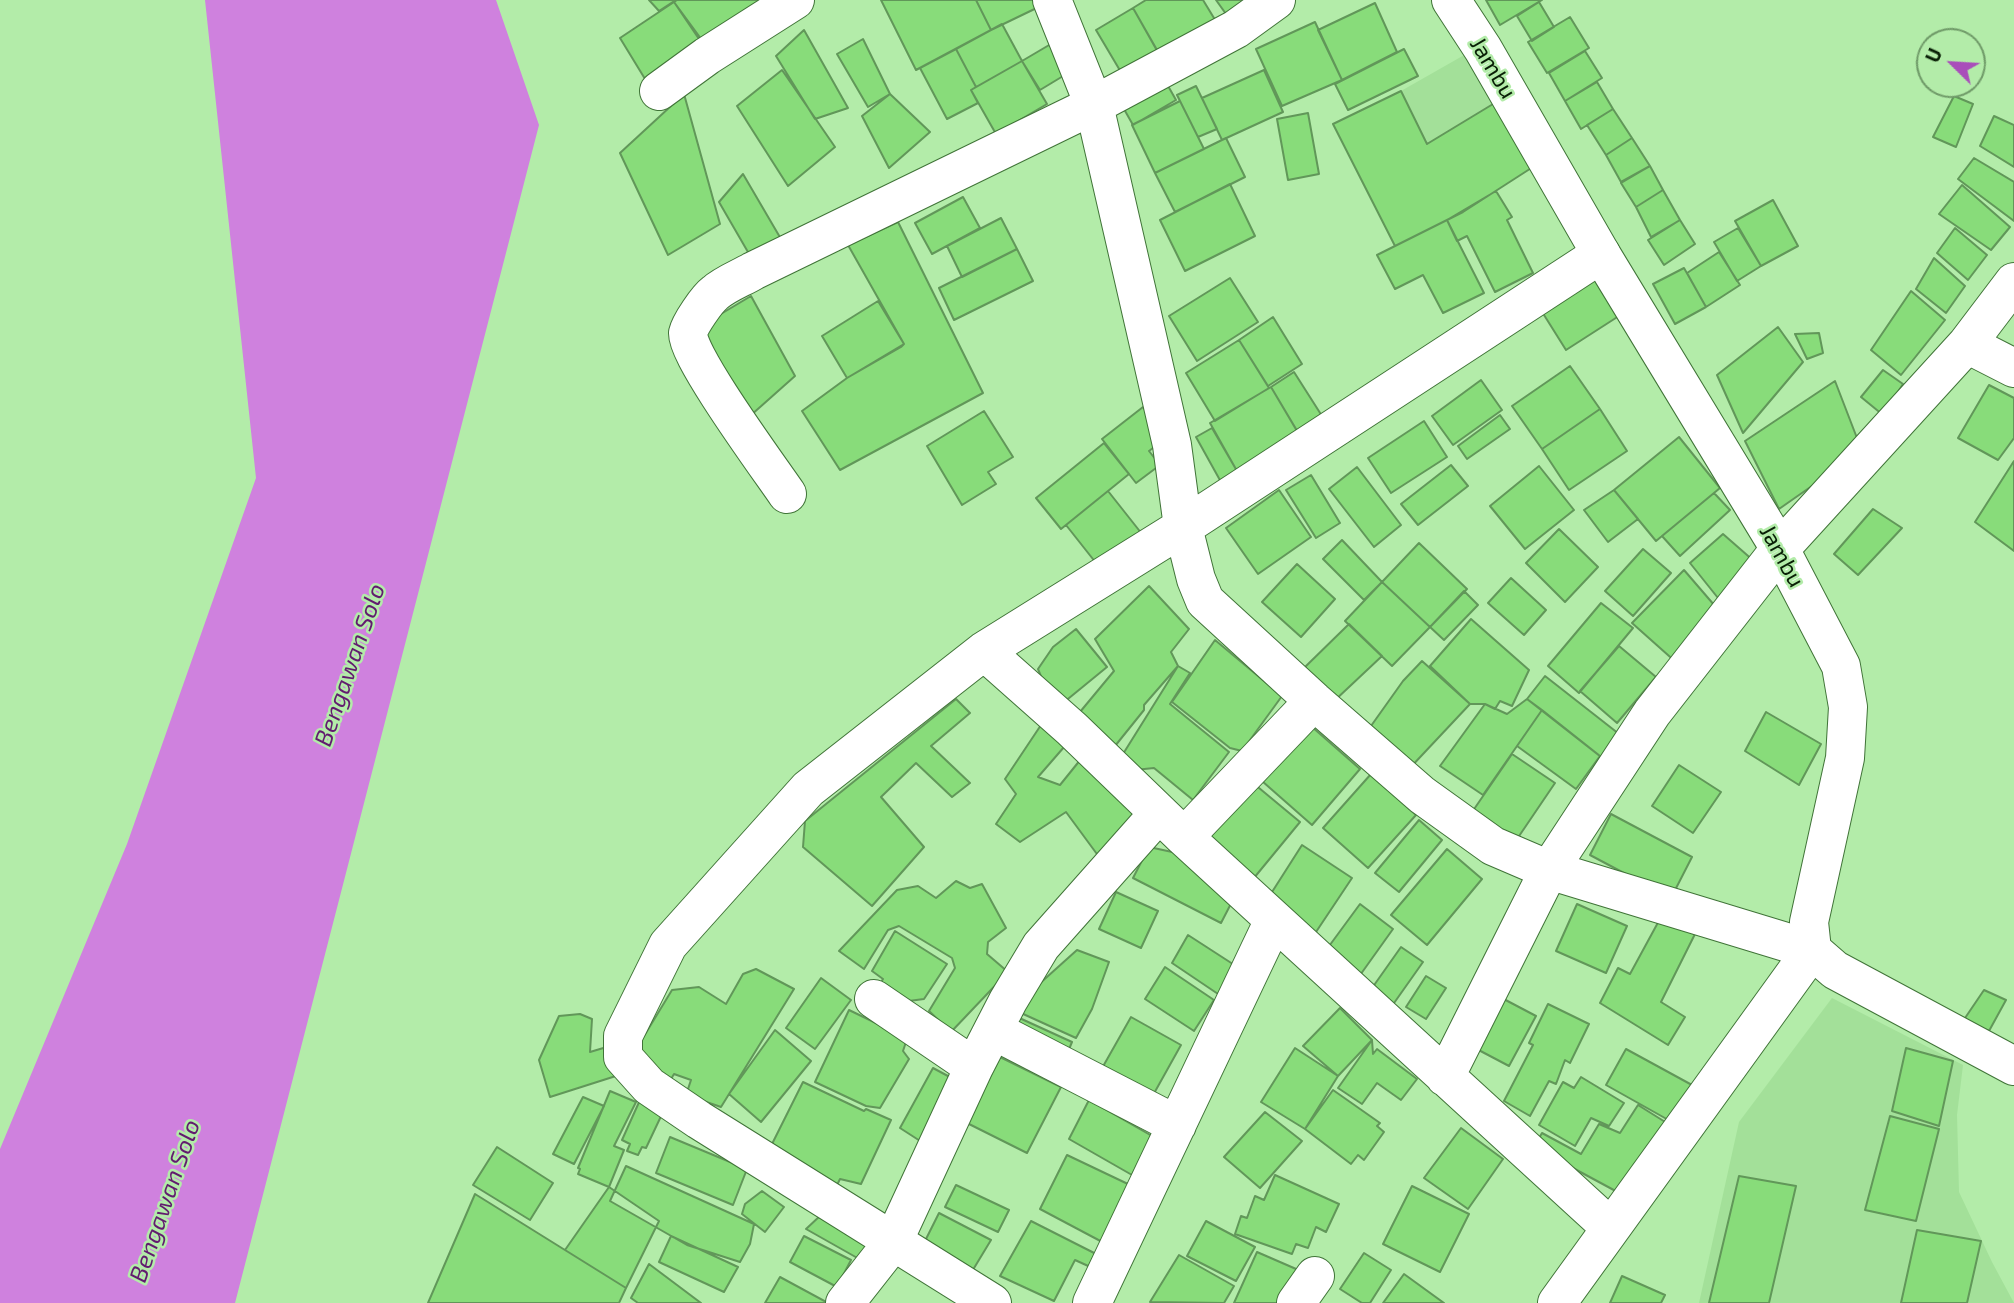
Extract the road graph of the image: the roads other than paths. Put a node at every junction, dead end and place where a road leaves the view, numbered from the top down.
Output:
1 (795, 0) edge
2 (1052, 0) edge
3 (1276, 0) edge
4 (1451, 0) edge
5 (659, 91) dead end
6 (1094, 105) junction
7 (1601, 254) junction
8 (2014, 282) edge
9 (1967, 344) junction
10 (2014, 368) edge
11 (788, 494) dead end
12 (1183, 527) junction
13 (1780, 549) junction
14 (984, 651) junction
15 (1314, 701) junction
16 (1171, 825) junction
17 (1549, 870) junction
18 (1274, 919) junction
19 (1812, 950) junction
20 (874, 999) dead end
21 (993, 1030) junction
22 (2014, 1066) edge
23 (974, 1067) junction
24 (1445, 1077) junction
25 (1177, 1125) junction
26 (1611, 1228) junction
27 (893, 1242) junction
28 (845, 1303) edge
29 (992, 1303) edge
30 (1092, 1303) edge
31 (1557, 1303) edge

1 - 5 street
2 - 6 street
3 - 6 street
4 - 7 street, Jambu
6 - 11 street
6 - 12 street
7 - 12 street
7 - 13 street, Jambu
8 - 9 street
9 - 10 street
9 - 13 street
12 - 14 street
12 - 15 street
13 - 17 street
13 - 19 street, Jambu
14 - 16 street
14 - 27 street
15 - 16 street
15 - 17 street
16 - 18 street
16 - 21 street
17 - 19 street
17 - 24 street
18 - 24 street
18 - 25 street
19 - 22 street
19 - 26 street
20 - 23 street
21 - 23 street
21 - 25 street
23 - 27 street
24 - 26 street
25 - 30 street
26 - 31 street
27 - 28 street
27 - 29 street

